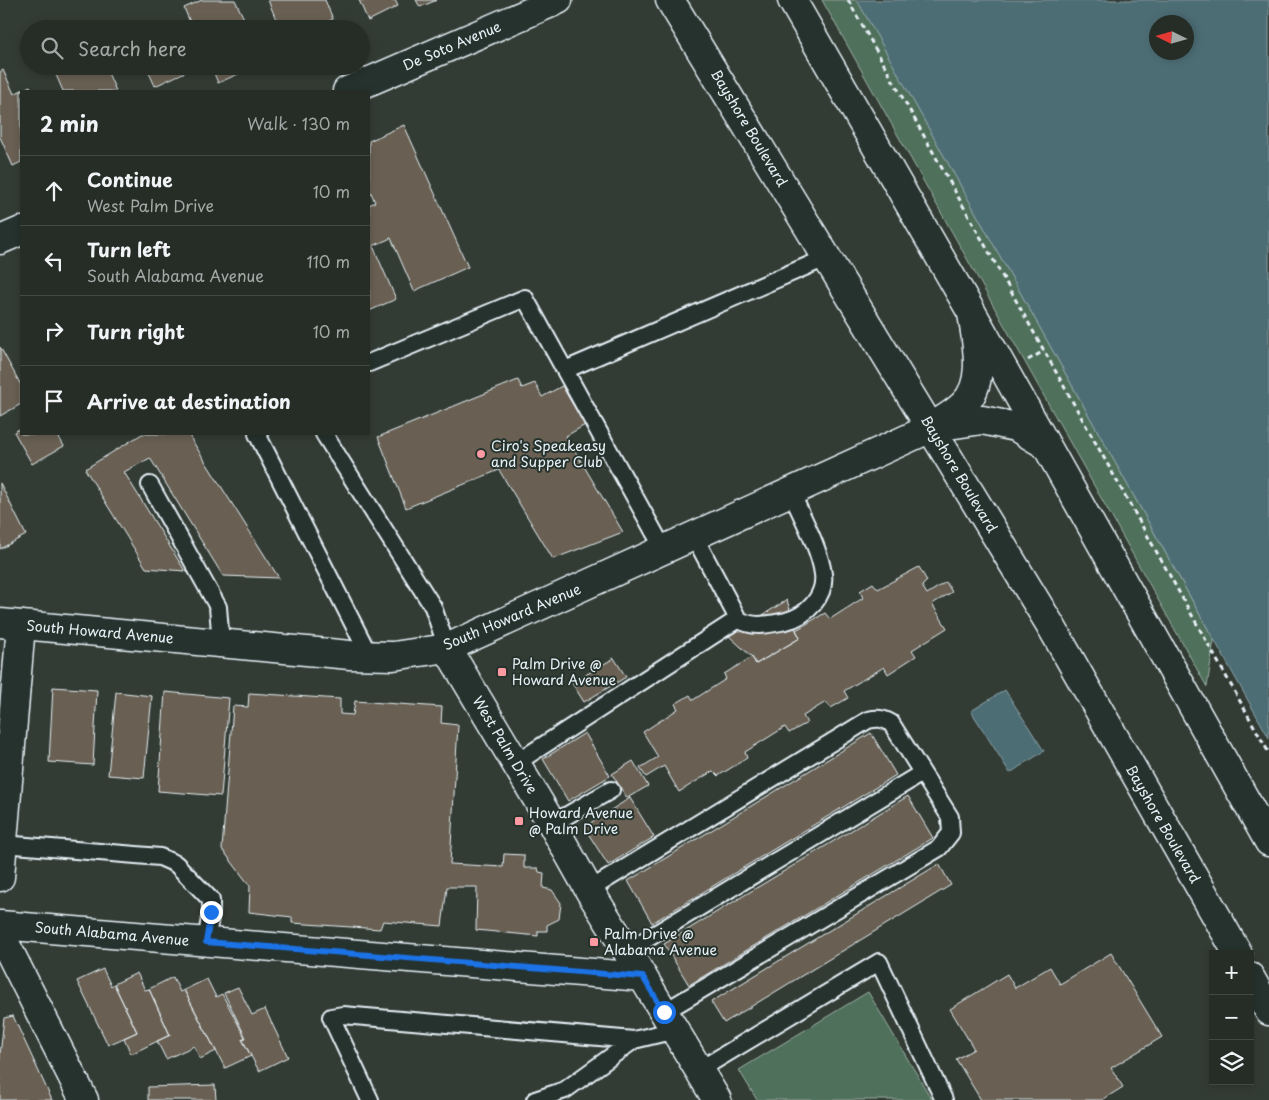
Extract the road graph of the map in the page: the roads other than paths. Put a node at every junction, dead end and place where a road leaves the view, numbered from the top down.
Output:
1 (558, 0) edge
2 (670, 0) edge
3 (792, 0) edge
4 (349, 90) edge
5 (20, 231) edge
6 (0, 240) edge
7 (828, 257) junction
8 (972, 313) junction
9 (370, 362) edge
10 (565, 370) junction
11 (932, 428) junction
12 (258, 435) edge
13 (325, 435) edge
14 (1046, 445) junction
15 (150, 486) dead end
16 (791, 492) junction
17 (694, 536) junction
18 (664, 550) junction
19 (738, 619) junction
20 (11, 624) edge
21 (220, 643) junction
22 (448, 648) junction
23 (369, 655) junction
24 (516, 763) junction
25 (922, 772) junction
26 (611, 790) dead end
27 (552, 824) junction
28 (1269, 842) edge
29 (3, 844) junction
30 (0, 877) edge
31 (589, 890) junction
32 (0, 925) edge
33 (0, 933) edge
34 (206, 942) junction
35 (1236, 950) edge
36 (627, 951) junction
37 (643, 977) junction
38 (1254, 984) edge
39 (1269, 1011) edge
40 (669, 1021) junction
41 (634, 1040) junction
42 (698, 1070) junction
43 (84, 1100) edge
44 (370, 1100) edge
45 (535, 1100) edge
46 (717, 1100) edge
47 (944, 1100) edge

1 - 4 main road, De Soto Avenue
2 - 7 main road, Bayshore Boulevard
3 - 8 main road
5 - 6 main road
7 - 10 lane
7 - 11 main road, Bayshore Boulevard
8 - 11 main road, South Howard Avenue
8 - 14 main road
9 - 10 lane
10 - 18 lane
11 - 14 main road, South Howard Avenue
11 - 16 main road, South Howard Avenue
11 - 35 main road, Bayshore Boulevard
12 - 23 lane
13 - 22 lane
14 - 28 main road
15 - 21 lane
16 - 17 main road, South Howard Avenue
16 - 19 lane
17 - 18 main road, South Howard Avenue
17 - 19 lane
18 - 22 main road, South Howard Avenue
19 - 24 lane
20 - 21 main road, South Howard Avenue
20 - 29 main road
21 - 23 main road, South Howard Avenue
22 - 23 main road, South Howard Avenue
22 - 24 main road, West Palm Drive
24 - 27 main road, West Palm Drive
25 - 31 lane
25 - 36 lane
25 - 40 lane
26 - 27 lane
27 - 31 main road, West Palm Drive
29 - 30 main road
29 - 34 lane
31 - 36 main road, West Palm Drive
32 - 34 main road, South Alabama Avenue
33 - 43 main road
34 - 37 main road, South Alabama Avenue
36 - 37 main road, West Palm Drive
37 - 40 main road, West Palm Drive
38 - 39 main road
40 - 41 lane
40 - 42 main road, West Palm Drive
41 - 44 lane
41 - 45 lane
42 - 46 main road, West Palm Drive
42 - 47 lane

